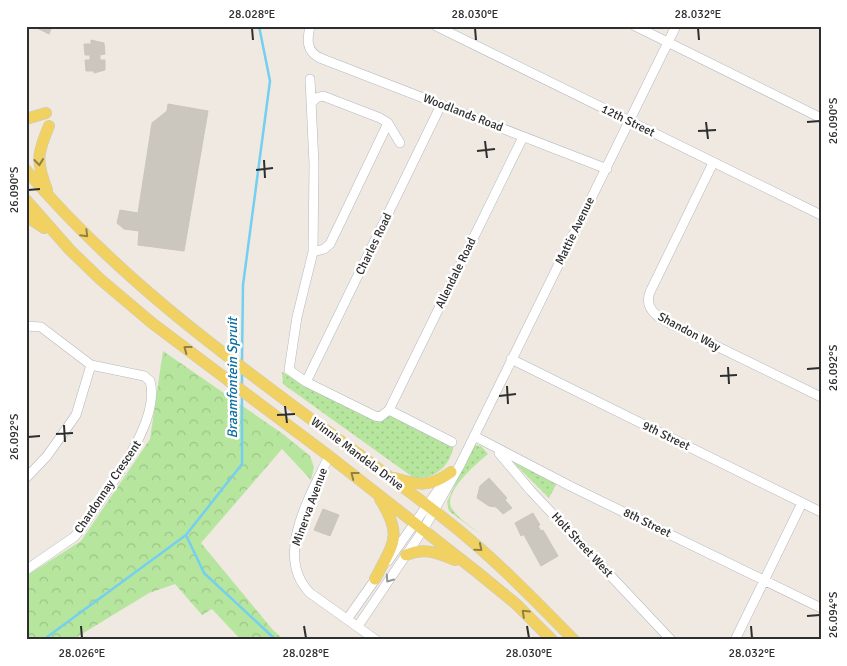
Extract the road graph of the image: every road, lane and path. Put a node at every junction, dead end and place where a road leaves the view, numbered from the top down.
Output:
1 (310, 26) edge
2 (436, 26) edge
3 (635, 26) edge
4 (676, 26) edge
5 (668, 43) junction
6 (310, 79) dead end
7 (312, 103) junction
8 (441, 105) junction
9 (46, 113) dead end
10 (821, 118) edge
11 (26, 119) edge
12 (628, 120) junction
13 (388, 123) junction
14 (49, 126) dead end
15 (523, 137) junction
16 (400, 143) dead end
17 (713, 163) junction
18 (607, 169) junction
19 (26, 170) edge
20 (50, 199) junction
21 (26, 200) edge
22 (821, 215) edge
23 (26, 216) edge
24 (70, 250) junction
25 (312, 252) junction
26 (27, 324) edge
27 (511, 359) junction
28 (91, 365) junction
29 (306, 382) junction
30 (821, 397) edge
31 (390, 410) junction
32 (474, 436) junction
33 (452, 442) dead end
34 (496, 449) junction
35 (329, 456) junction
36 (451, 472) junction
37 (386, 476) junction
38 (26, 478) edge
39 (376, 492) junction
40 (802, 503) junction
41 (430, 509) junction
42 (821, 512) edge
43 (419, 527) junction
44 (406, 555) junction
45 (26, 570) edge
46 (375, 579) junction
47 (764, 579) junction
48 (496, 588) junction
49 (821, 608) edge
50 (348, 618) junction
51 (358, 626) junction
52 (376, 640) edge
53 (552, 640) edge
54 (574, 640) edge
55 (670, 640) edge
56 (735, 640) edge

1 - 8 street, Woodlands Road
2 - 12 street, 12th Street
3 - 5 street
4 - 5 street, Mattie Avenue
5 - 10 street
5 - 12 street, Mattie Avenue
6 - 7 street
7 - 13 street
7 - 25 street
8 - 15 street, Woodlands Road
8 - 29 street, Charles Road
9 - 11 main road
12 - 17 street, 12th Street
12 - 18 street, Mattie Avenue
13 - 16 street
13 - 25 street
14 -> 20 main road
15 - 18 street, Woodlands Road
15 - 31 street, Allendale Road
17 - 22 street, 12th Street
17 - 30 street, Shandon Way
18 - 27 street, Mattie Avenue
19 - 20 main road, Winnie Mandela Drive
20 -> 37 main road, Winnie Mandela Drive
21 - 24 main road, Winnie Mandela Drive
23 - 24 main road
35 -> 24 main road, Winnie Mandela Drive
25 - 29 street
26 - 28 street
27 - 32 street, Mattie Avenue
27 - 40 street, 9th Street
28 - 38 street
28 - 45 street, Chardonnay Crescent
29 - 31 street
31 - 33 street
32 - 34 street, 8th Street
32 - 36 street, Mattie Avenue
32 - 41 street, Mattie Avenue
34 - 47 street, 8th Street
34 - 55 street, Holt Street West
39 -> 35 main road, Winnie Mandela Drive
35 - 50 street, Minerva Avenue
36 - 37 main road
36 - 41 street, Mattie Avenue
37 - 41 main road, Winnie Mandela Drive
39 - 43 main road, Winnie Mandela Drive
39 - 46 main road
40 - 42 street, 9th Street
40 - 47 street
41 - 43 street, Mattie Avenue
41 -> 54 main road, Winnie Mandela Drive
43 - 44 street, Mattie Avenue
43 - 46 street, Mattie Avenue
43 - 48 main road, Winnie Mandela Drive
44 - 48 main road
44 -> 51 street, Mattie Avenue
46 - 50 street, Mattie Avenue
47 - 49 street, 8th Street
47 - 56 street
53 -> 48 main road, Winnie Mandela Drive
50 - 51 street, Minerva Avenue
51 - 52 street, Minerva Avenue

